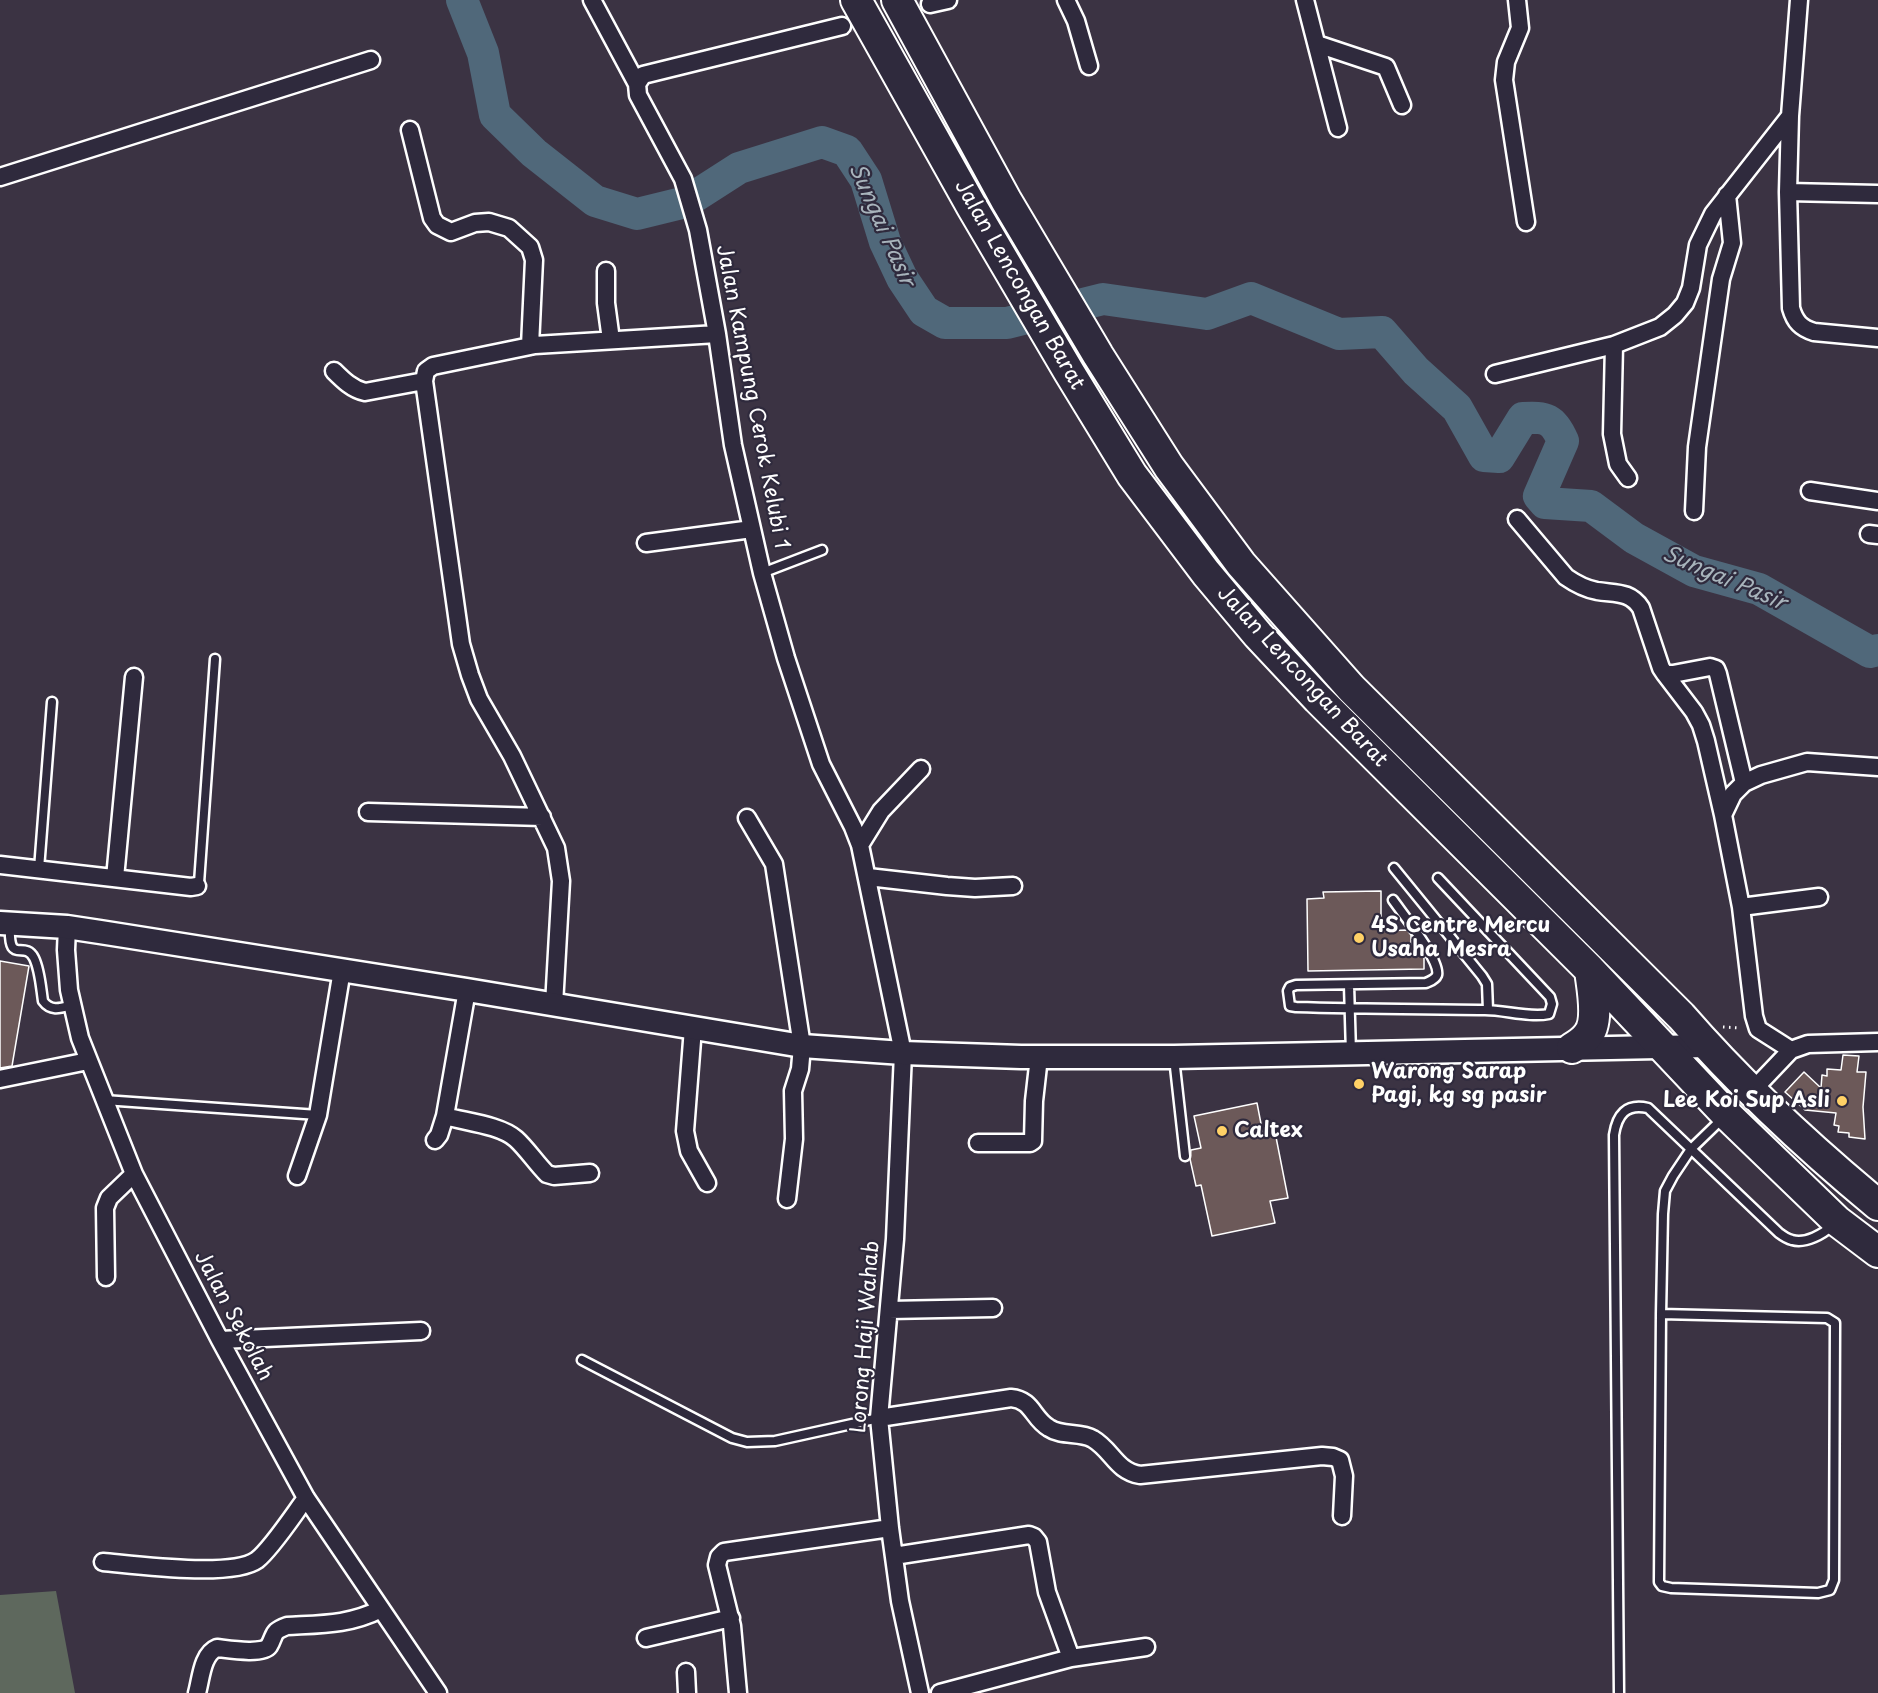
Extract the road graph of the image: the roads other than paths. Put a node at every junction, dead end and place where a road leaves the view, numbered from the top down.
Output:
1 (592, 0) edge
2 (856, 0) edge
3 (897, 0) edge
4 (948, 0) edge
5 (1066, 0) edge
6 (1305, 0) edge
7 (1517, 0) edge
8 (1799, 0) edge
9 (930, 4) dead end
10 (842, 26) tunnel mouth
11 (1317, 44) junction
12 (371, 60) dead end
13 (1089, 66) dead end
14 (637, 84) junction
15 (1402, 105) dead end
16 (1790, 116) junction
17 (1338, 128) dead end
18 (410, 130) dead end
19 (0, 177) edge
20 (1788, 192) junction
21 (1878, 194) edge
22 (1727, 195) junction
23 (1526, 222) dead end
24 (606, 271) dead end
25 (717, 334) junction
26 (1878, 338) edge
27 (611, 340) junction
28 (1614, 345) junction
29 (530, 346) junction
30 (334, 370) dead end
31 (1495, 374) dead end
32 (424, 381) junction
33 (1628, 478) dead end
34 (1810, 491) dead end
35 (1878, 501) edge
36 (1694, 511) dead end
37 (1517, 519) dead end
38 (752, 528) junction
39 (646, 543) dead end
40 (822, 550) dead end
41 (762, 573) junction
42 (215, 659) dead end
43 (1665, 674) junction
44 (134, 677) dead end
45 (52, 702) dead end
46 (1878, 767) edge
47 (921, 769) dead end
48 (1744, 783) junction
49 (368, 812) dead end
50 (1723, 815) junction
51 (542, 817) junction
52 (747, 818) dead end
53 (860, 845) junction
54 (0, 865) edge
55 (1394, 868) dead end
56 (39, 869) junction
57 (868, 877) junction
58 (115, 878) junction
59 (1438, 878) dead end
60 (197, 886) joint
61 (1013, 886) dead end
62 (1819, 897) dead end
63 (1393, 900) dead end
64 (1742, 907) junction
65 (5, 923) edge
66 (67, 927) junction
67 (342, 970) junction
68 (1590, 970) junction
69 (1349, 985) junction
70 (467, 990) junction
71 (72, 1005) junction
72 (555, 1005) junction
73 (1350, 1009) junction
74 (1488, 1010) junction
75 (693, 1028) junction
76 (1878, 1042) edge
77 (802, 1046) junction
78 (1664, 1047) junction
79 (1707, 1047) junction
80 (1572, 1048) junction
81 (1791, 1050) junction
82 (903, 1053) junction
83 (1351, 1054) junction
84 (1039, 1057) junction
85 (1174, 1057) junction
86 (88, 1061) junction
87 (0, 1079) edge
88 (1752, 1091) junction
89 (104, 1100) junction
90 (1726, 1114) junction
91 (318, 1115) junction
92 (445, 1116) junction
93 (435, 1140) dead end
94 (978, 1143) dead end
95 (1691, 1149) junction
96 (1185, 1156) dead end
97 (590, 1173) dead end
98 (134, 1174) junction
99 (297, 1176) dead end
100 (707, 1183) dead end
101 (787, 1199) dead end
102 (1878, 1205) edge
103 (1837, 1221) junction
104 (1878, 1252) edge
105 (106, 1277) dead end
106 (993, 1308) dead end
107 (889, 1310) junction
108 (1661, 1314) junction
109 (421, 1331) dead end
110 (219, 1340) junction
111 (582, 1360) dead end
112 (879, 1418) junction
113 (306, 1498) junction
114 (1342, 1516) dead end
115 (890, 1528) junction
116 (894, 1556) junction
117 (103, 1562) dead end
118 (381, 1609) junction
119 (730, 1618) junction
120 (646, 1638) dead end
121 (1146, 1647) dead end
122 (1071, 1658) junction
123 (686, 1672) dead end
124 (197, 1693) edge
125 (438, 1693) edge
126 (687, 1693) edge
127 (738, 1693) edge
128 (920, 1693) edge
129 (940, 1693) edge
130 (1619, 1693) edge

1 - 14 street
2 - 68 highway, Jalan Lencongan Barat
3 - 79 highway, Jalan Lencongan Barat
4 - 9 street
5 - 13 street
6 - 11 street
7 - 23 street
8 - 16 street
10 - 14 street
11 - 15 street
11 - 17 street
12 - 19 street
14 - 25 street, Jalan Kampung Cerok Kelubi 1
16 - 20 street
16 - 22 street
18 - 29 street
20 - 21 street
20 - 26 street
22 - 28 street
22 - 36 street
24 - 27 street
25 - 27 street
25 - 38 street, Jalan Kampung Cerok Kelubi 1
27 - 29 street
28 - 31 street
28 - 33 street
29 - 32 street
30 - 32 street
32 - 51 street
34 - 35 street
37 - 43 street
38 - 39 street
38 - 41 street, Jalan Kampung Cerok Kelubi 1
40 - 41 lane
41 - 53 street, Jalan Kampung Cerok Kelubi 1
42 - 60 lane
43 - 48 street
43 - 50 street
44 - 58 street
45 - 56 lane
46 - 48 street
47 - 53 street
48 - 50 street
49 - 51 street
50 - 64 street
51 - 72 street
52 - 77 street
53 - 57 street, Jalan Kampung Cerok Kelubi 1
54 - 56 street
55 - 74 lane
56 - 58 street
57 - 61 street
57 - 82 street, Jalan Kampung Cerok Kelubi 1
58 - 60 street
59 - 74 lane
62 - 64 street
63 - 69 lane
64 - 81 street
65 - 66 main road
65 - 71 lane
66 - 67 main road
66 - 71 street, Jalan Sekolah
67 - 70 main road
67 - 91 street
68 - 78 highway, Jalan Lencongan Barat
68 - 80 highway
69 - 73 lane
69 - 73 lane
70 - 72 main road
70 - 92 street
71 - 86 street, Jalan Sekolah
72 - 75 main road
73 - 74 lane
73 - 83 lane
75 - 77 main road
75 - 100 street
76 - 81 street
77 - 82 main road
77 - 101 street
78 - 79 main road
78 - 80 main road
78 - 90 highway, Jalan Lencongan Barat
79 - 88 highway, Jalan Lencongan Barat
80 - 83 main road
81 - 88 street
82 - 84 main road
82 - 107 street, Lorong Haji Wahab
83 - 85 main road
84 - 85 main road
84 - 94 street
85 - 96 lane
86 - 87 street
86 - 89 street, Jalan Sekolah
88 - 102 highway, Jalan Lencongan Barat
89 - 91 lane
89 - 98 street, Jalan Sekolah
90 - 95 lane
90 - 103 highway, Jalan Lencongan Barat
91 - 99 street
92 - 93 street
92 - 97 street
95 - 103 lane
95 - 108 lane
95 - 130 lane
98 - 105 street
98 - 110 street, Jalan Sekolah
103 - 104 highway, Jalan Lencongan Barat
106 - 107 street
107 - 112 street, Lorong Haji Wahab
108 - 108 lane
109 - 110 street
110 - 113 street, Jalan Sekolah
111 - 112 lane
112 - 114 street
112 - 115 street, Lorong Haji Wahab
113 - 117 street
113 - 118 street, Jalan Sekolah
115 - 116 street, Lorong Haji Wahab
115 - 119 street
116 - 122 street
116 - 128 street, Lorong Haji Wahab
118 - 124 street
118 - 125 street, Jalan Sekolah
119 - 120 street
119 - 127 street
121 - 122 street
122 - 129 street
123 - 126 street

